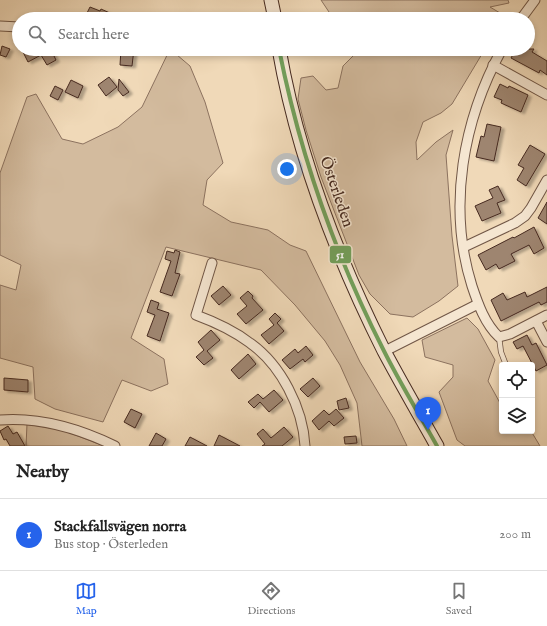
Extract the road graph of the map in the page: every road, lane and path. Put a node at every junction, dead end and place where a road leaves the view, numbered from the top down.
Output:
1 (271, 0) edge
2 (535, 0) edge
3 (274, 12) edge
4 (526, 12) edge
5 (0, 26) edge
6 (12, 27) edge
7 (281, 56) edge
8 (498, 56) edge
9 (493, 65) junction
10 (547, 95) edge
11 (547, 180) edge
12 (464, 247) junction
13 (212, 263) dead end
14 (478, 304) junction
15 (547, 316) edge
16 (536, 321) junction
17 (499, 336) junction
18 (547, 342) edge
19 (385, 351) junction
20 (505, 362) edge
21 (0, 420) edge
22 (115, 446) edge
23 (305, 446) edge
24 (437, 446) edge

1 - 3 main road
2 - 4 street
5 - 6 street
7 - 19 main road, Österleden
8 - 9 street
9 - 10 street
9 - 12 street
11 - 12 street
12 - 14 street
13 - 23 street
14 - 17 street
14 - 19 street
15 - 16 street
16 - 17 street
16 - 18 street
17 - 20 lane
19 - 24 main road, Österleden
21 - 22 street

